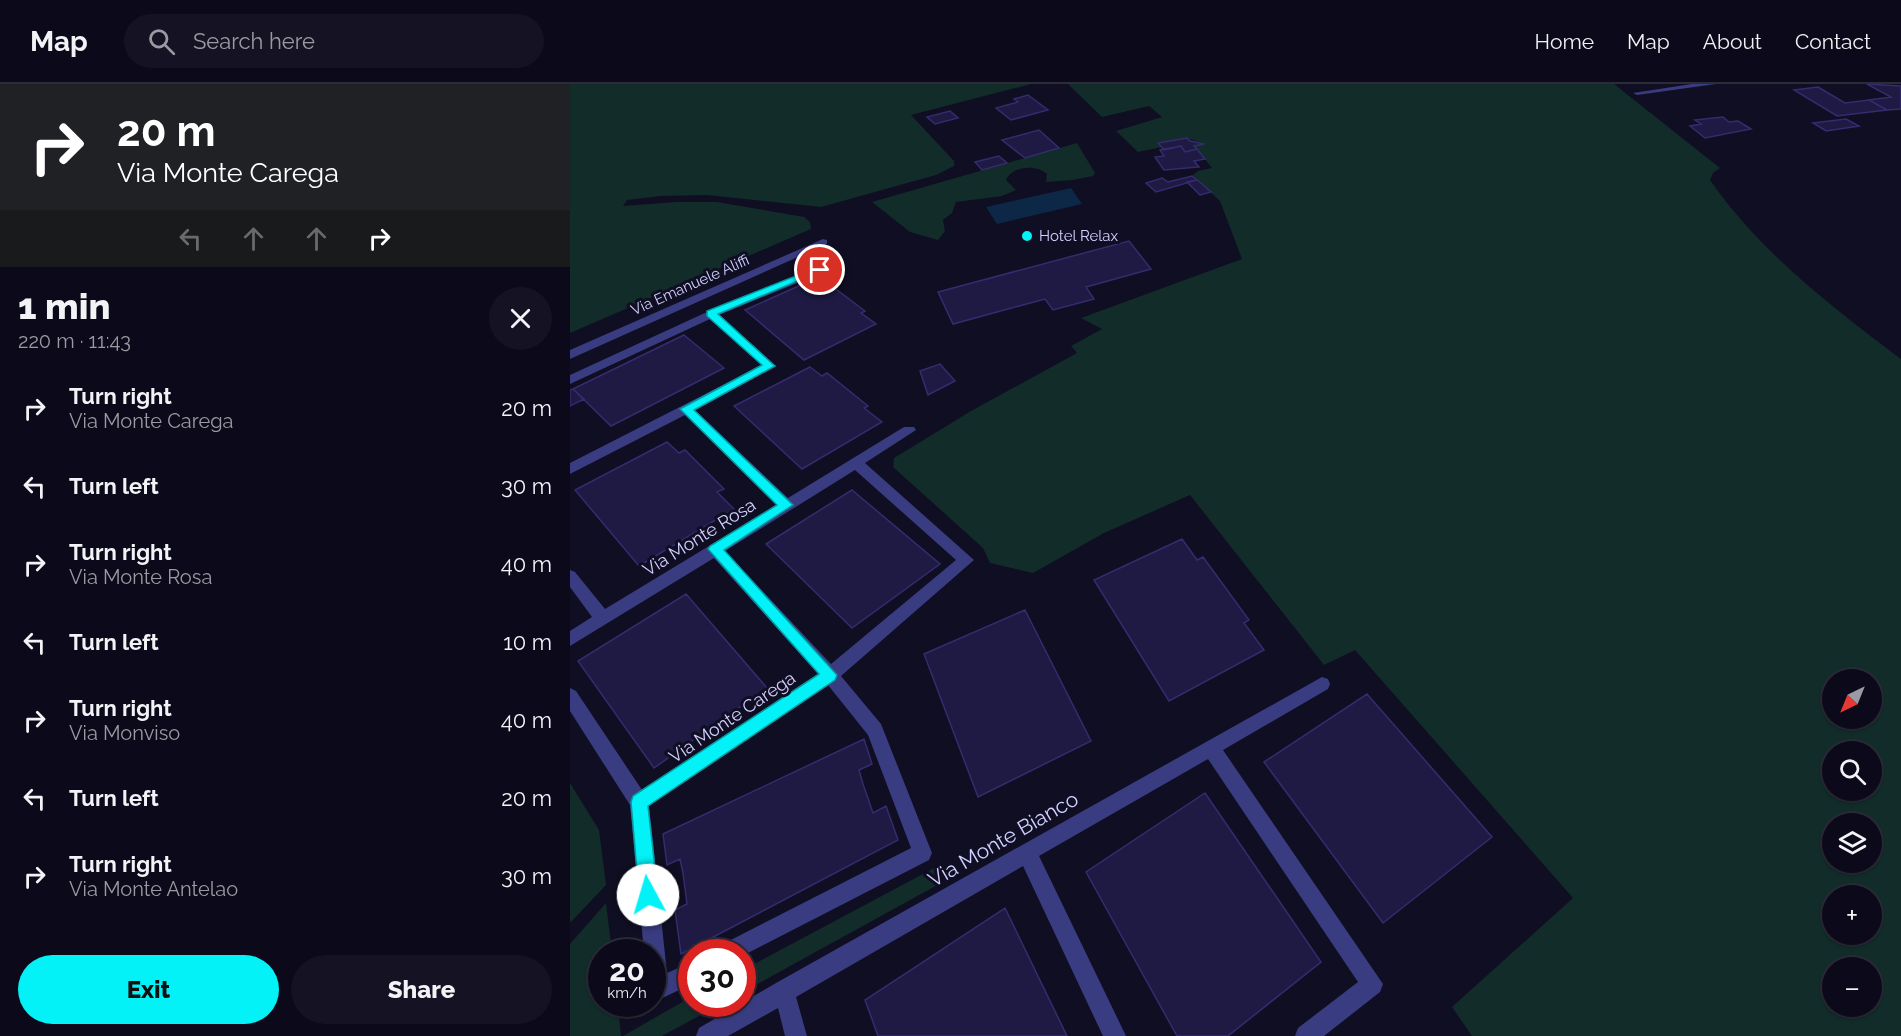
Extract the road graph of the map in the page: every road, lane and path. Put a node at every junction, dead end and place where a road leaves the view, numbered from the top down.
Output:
1 (1712, 84) edge
2 (1637, 93) dead end
3 (823, 242) dead end
4 (820, 270) dead end
5 (711, 314) junction
6 (570, 355) edge
7 (570, 380) edge
8 (686, 409) junction
9 (909, 430) dead end
10 (573, 463) edge
11 (856, 463) junction
12 (786, 505) junction
13 (715, 549) junction
14 (570, 576) edge
15 (603, 619) junction
16 (570, 639) edge
17 (830, 675) junction
18 (1322, 684) dead end
19 (570, 696) edge
20 (1211, 748) junction
21 (648, 796) junction
22 (1027, 853) junction
23 (753, 939) edge
24 (678, 979) edge
25 (784, 992) junction
26 (707, 1036) edge
27 (796, 1036) edge
28 (1115, 1036) edge
29 (1306, 1036) edge

1 - 2 street
3 - 6 street, Via Emanuele Aliffi
4 - 5 street
5 - 7 street
5 - 8 street
8 - 10 street
8 - 12 street
9 - 11 street, Via Monte Rosa
11 - 12 street, Via Monte Rosa
11 - 17 street, Via Monte Carega
12 - 13 street, Via Monte Rosa
13 - 15 street, Via Monte Rosa
13 - 17 street
14 - 15 street
15 - 16 street, Via Monte Rosa
17 - 21 street, Via Monte Carega
17 - 23 street
18 - 20 street, Via Monte Bianco
19 - 21 street
20 - 22 street, Via Monte Bianco
20 - 29 street
21 - 24 street
22 - 25 street, Via Monte Bianco
22 - 28 street
25 - 26 street, Via Monte Bianco
25 - 27 street

